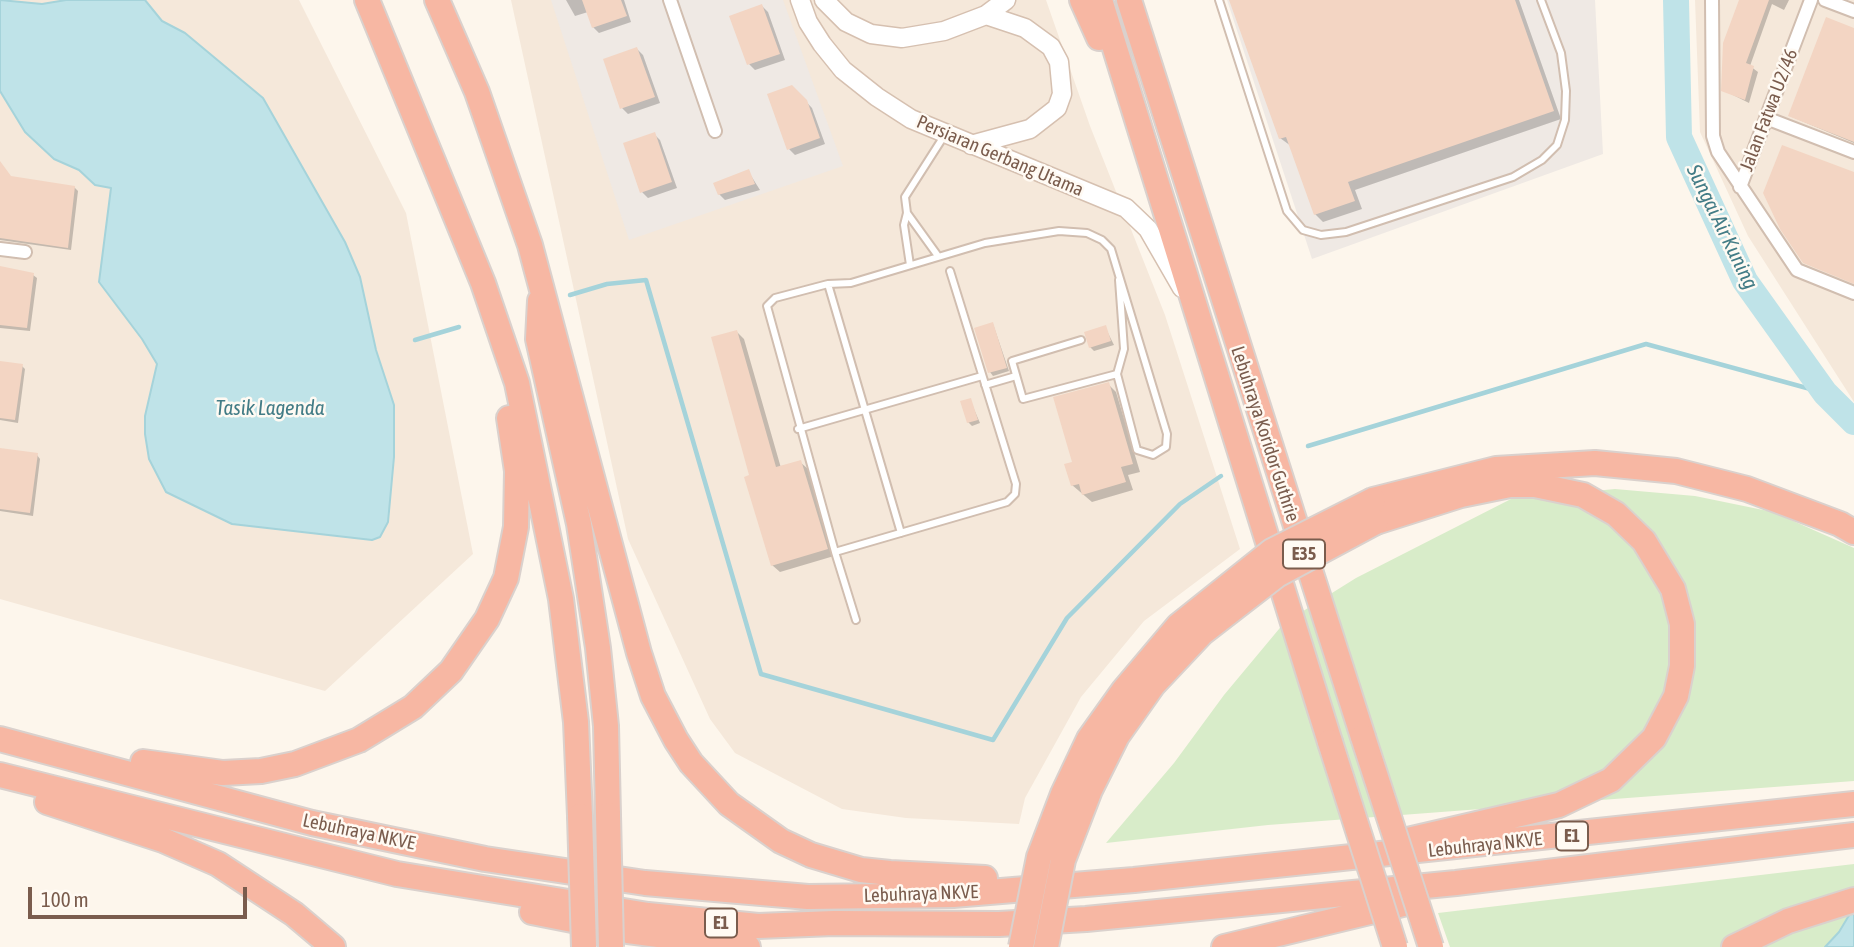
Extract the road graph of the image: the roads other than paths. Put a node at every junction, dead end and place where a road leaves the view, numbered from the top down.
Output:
1 (367, 0) edge
2 (437, 0) edge
3 (670, 0) edge
4 (800, 0) edge
5 (824, 0) edge
6 (1006, 0) edge
7 (1082, 0) edge
8 (1100, 0) edge
9 (1129, 0) edge
10 (1146, 0) edge
11 (1219, 0) edge
12 (1541, 0) edge
13 (1712, 0) edge
14 (1811, 0) edge
15 (1825, 0) edge
16 (1854, 11) edge
17 (986, 15) junction
18 (1121, 66) junction
19 (1152, 71) junction
20 (1766, 118) junction
21 (715, 131) dead end
22 (945, 134) junction
23 (971, 145) junction
24 (1854, 152) edge
25 (1740, 187) junction
26 (907, 213) junction
27 (0, 249) edge
28 (25, 252) dead end
29 (937, 256) junction
30 (910, 265) junction
31 (950, 271) dead end
32 (1119, 280) junction
33 (828, 284) junction
34 (543, 286) junction
35 (1854, 293) edge
36 (1196, 313) junction
37 (1081, 340) dead end
38 (507, 355) junction
39 (1118, 373) junction
40 (982, 376) junction
41 (1016, 376) junction
42 (985, 385) junction
43 (863, 410) junction
44 (798, 429) junction
45 (1375, 511) junction
46 (1854, 532) edge
47 (901, 533) junction
48 (835, 552) junction
49 (856, 620) dead end
50 (0, 738) edge
51 (74, 757) junction
52 (0, 775) edge
53 (0, 785) edge
54 (1854, 804) edge
55 (1854, 835) edge
56 (1318, 860) junction
57 (397, 874) junction
58 (1133, 880) junction
59 (1456, 883) junction
60 (1854, 900) edge
61 (333, 947) edge
62 (584, 947) edge
63 (611, 947) edge
64 (748, 947) edge
65 (1021, 947) edge
66 (1046, 947) edge
67 (1224, 947) edge
68 (1395, 947) edge
69 (1431, 947) edge
70 (1734, 947) edge

1 - 38 highway
2 - 34 highway
3 - 21 street
4 - 22 main road, Persiaran Gerbang Utama
5 - 17 main road
6 - 17 main road
7 - 18 highway
8 - 18 highway, Lebuhraya Koridor Guthrie / E35
9 - 19 highway, Lebuhraya Koridor Guthrie / E35
10 - 19 highway
11 - 12 lane
13 - 25 street
14 - 20 street, Jalan Fatwa U2/46
15 - 16 street
17 - 23 main road
18 - 36 highway, Lebuhraya Koridor Guthrie / E35
19 - 69 highway, Lebuhraya Koridor Guthrie / E35, bridge
20 - 24 street
20 - 25 street, Jalan Fatwa U2/46
22 - 23 main road, Persiaran Gerbang Utama
22 - 26 lane
23 - 36 main road, Persiaran Gerbang Utama
25 - 35 street, Jalan Fatwa U2/46
26 - 29 lane
26 - 30 lane
27 - 28 street
29 - 30 lane
29 - 32 lane
30 - 33 lane
31 - 40 lane
32 - 39 lane
32 - 39 lane
33 - 43 lane
33 - 44 lane
34 - 58 highway
34 - 63 highway, bridge
36 - 68 highway, Lebuhraya Koridor Guthrie / E35, bridge
37 - 41 lane
38 - 51 highway
38 - 62 highway, bridge
39 - 41 lane
40 - 42 lane
40 - 43 lane
41 - 42 lane
42 - 47 lane
43 - 44 lane
43 - 47 lane
44 - 48 lane
45 - 46 highway
45 - 56 highway
45 - 65 highway, bridge
45 - 66 highway, bridge
47 - 48 lane
48 - 49 lane
50 - 51 highway, Lebuhraya NKVE / E1
51 - 58 highway, Lebuhraya NKVE / E1
52 - 57 highway, Lebuhraya NKVE / E1
53 - 61 highway
54 - 56 highway, Lebuhraya NKVE / E1
55 - 59 highway, Lebuhraya NKVE / E1
56 - 58 highway, Lebuhraya NKVE / E1
57 - 59 highway, Lebuhraya NKVE / E1
57 - 64 highway
59 - 67 highway
60 - 70 highway

